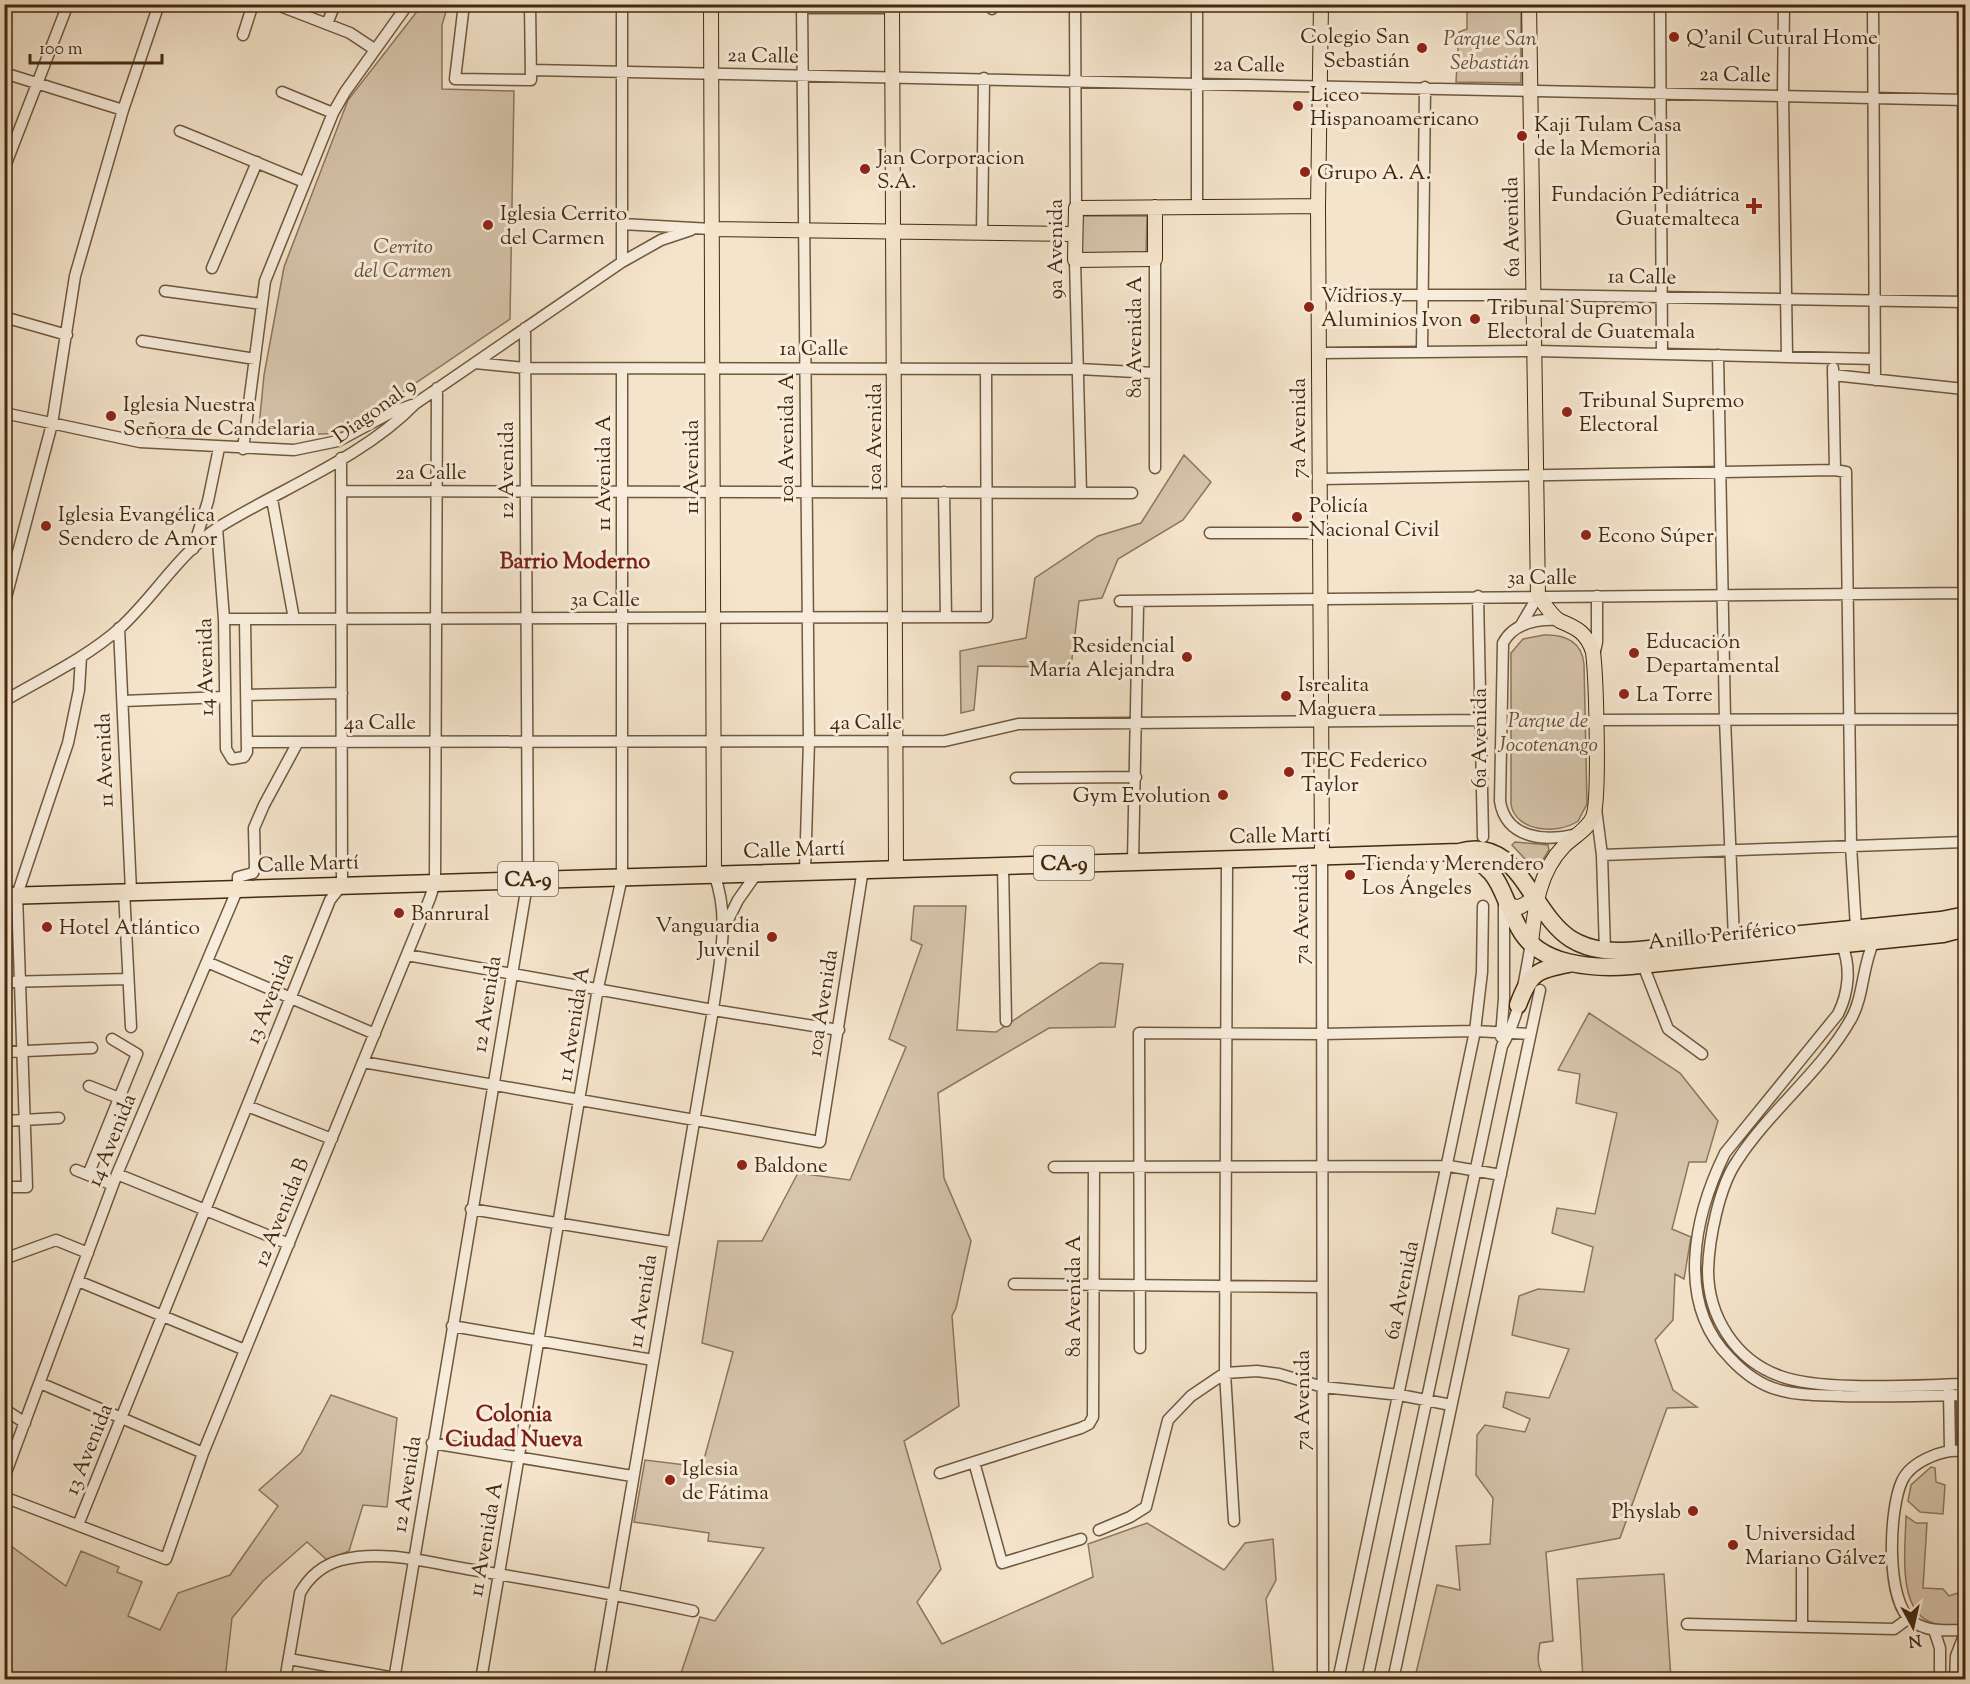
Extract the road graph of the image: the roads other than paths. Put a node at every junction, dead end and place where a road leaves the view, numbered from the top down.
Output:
1 (68, 4) edge
2 (159, 4) edge
3 (253, 4) edge
4 (275, 4) edge
5 (335, 4) edge
6 (408, 4) edge
7 (464, 4) edge
8 (530, 4) edge
9 (622, 4) edge
10 (711, 4) edge
11 (1075, 4) edge
12 (1197, 4) edge
13 (1321, 4) edge
14 (1529, 4) edge
15 (1660, 4) edge
16 (1784, 4) edge
17 (1873, 4) edge
18 (1963, 4) edge
19 (802, 6) edge
20 (892, 6) edge
21 (327, 24) junction
22 (243, 35) dead end
23 (375, 50) junction
24 (623, 72) junction
25 (4, 73) edge
26 (712, 74) junction
27 (531, 75) junction
28 (803, 75) junction
29 (893, 77) junction
30 (984, 78) junction
31 (1076, 80) junction
32 (1197, 82) junction
33 (38, 84) junction
34 (1319, 85) junction
35 (1425, 87) junction
36 (1530, 89) junction
37 (282, 92) dead end
38 (1660, 92) junction
39 (1783, 95) junction
40 (1874, 97) junction
41 (1964, 100) edge
42 (123, 110) junction
43 (333, 113) junction
44 (180, 131) dead end
45 (1964, 144) edge
46 (257, 162) junction
47 (4, 169) edge
48 (304, 182) junction
49 (1965, 189) edge
50 (1318, 206) junction
51 (1155, 207) junction
52 (1197, 207) junction
53 (1076, 208) junction
54 (622, 224) junction
55 (711, 229) junction
56 (691, 230) junction
57 (804, 230) junction
58 (893, 230) junction
59 (982, 233) junction
60 (1075, 234) junction
61 (1155, 259) junction
62 (1075, 260) junction
63 (622, 262) junction
64 (212, 268) dead end
65 (165, 291) dead end
66 (1422, 294) junction
67 (1318, 295) junction
68 (1533, 295) junction
69 (1661, 297) junction
70 (1785, 299) junction
71 (1875, 300) junction
72 (1965, 302) edge
73 (262, 304) junction
74 (4, 317) edge
75 (525, 328) junction
76 (67, 335) junction
77 (142, 341) dead end
78 (1422, 350) junction
79 (1536, 351) junction
80 (1319, 353) junction
81 (1662, 354) junction
82 (1718, 355) junction
83 (1787, 357) junction
84 (1833, 358) junction
85 (255, 359) junction
86 (1875, 359) junction
87 (475, 363) junction
88 (525, 368) junction
89 (622, 369) junction
90 (712, 369) junction
91 (805, 369) junction
92 (895, 369) junction
93 (986, 369) junction
94 (1079, 369) junction
95 (1154, 373) junction
96 (1833, 375) junction
97 (1875, 380) junction
98 (437, 388) junction
99 (1964, 389) junction
100 (415, 404) junction
101 (4, 413) edge
102 (52, 424) junction
103 (219, 448) junction
104 (243, 449) junction
105 (341, 458) junction
106 (1155, 468) dead end
107 (1835, 470) junction
108 (1721, 472) junction
109 (1537, 473) junction
110 (1320, 479) junction
111 (342, 491) junction
112 (437, 491) junction
113 (526, 491) junction
114 (622, 492) junction
115 (712, 492) junction
116 (806, 492) junction
117 (896, 492) junction
118 (944, 492) junction
119 (987, 493) junction
120 (1081, 493) junction
121 (1132, 493) dead end
122 (272, 498) junction
123 (1965, 499) edge
124 (217, 528) junction
125 (1210, 533) dead end
126 (1320, 533) junction
127 (193, 550) junction
128 (9, 577) edge
129 (1964, 593) junction
130 (1849, 594) junction
131 (1723, 595) junction
132 (1478, 596) junction
133 (1538, 596) junction
134 (1597, 596) junction
135 (1320, 598) junction
136 (1120, 601) dead end
137 (1141, 601) junction
138 (4, 605) edge
139 (946, 617) junction
140 (526, 618) junction
141 (622, 618) junction
142 (713, 618) junction
143 (807, 618) junction
144 (896, 618) junction
145 (224, 619) junction
146 (245, 619) junction
147 (294, 619) junction
148 (342, 619) junction
149 (437, 619) junction
150 (1559, 620) junction
151 (1521, 625) junction
152 (120, 628) junction
153 (81, 657) junction
154 (1594, 657) junction
155 (342, 693) junction
156 (247, 695) junction
157 (224, 697) junction
158 (4, 701) edge
159 (123, 701) junction
160 (1725, 719) junction
161 (1850, 719) junction
162 (1964, 719) edge
163 (1481, 720) junction
164 (1594, 720) junction
165 (1321, 721) junction
166 (1137, 723) junction
167 (527, 741) junction
168 (622, 741) junction
169 (713, 741) junction
170 (809, 741) junction
171 (897, 741) junction
172 (248, 742) junction
173 (298, 742) junction
174 (342, 742) junction
175 (436, 742) junction
176 (1136, 777) junction
177 (1016, 778) dead end
178 (1482, 782) junction
179 (1500, 801) junction
180 (1595, 805) junction
181 (1577, 834) junction
182 (1483, 837) dead end
183 (1964, 842) edge
184 (1851, 846) junction
185 (1731, 850) junction
186 (1459, 852) junction
187 (1602, 855) junction
188 (1322, 856) junction
189 (1227, 859) junction
190 (1133, 861) junction
191 (1003, 865) junction
192 (896, 868) junction
193 (863, 870) junction
194 (805, 871) junction
195 (757, 873) junction
196 (714, 874) junction
197 (622, 877) junction
198 (528, 879) junction
199 (435, 882) junction
200 (342, 885) junction
201 (238, 888) junction
202 (128, 891) junction
203 (1531, 892) junction
204 (11, 896) edge
205 (1506, 899) junction
206 (1483, 906) dead end
207 (1965, 919) edge
208 (724, 928) junction
209 (1856, 928) junction
210 (1734, 939) junction
211 (1874, 941) junction
212 (1531, 944) junction
213 (1842, 945) junction
214 (1605, 951) junction
215 (407, 955) junction
216 (207, 962) junction
217 (1573, 963) junction
218 (1643, 965) junction
219 (511, 973) junction
220 (128, 979) junction
221 (19, 981) junction
222 (4, 982) edge
223 (598, 988) junction
224 (1530, 995) junction
225 (291, 998) junction
226 (713, 1010) junction
227 (1006, 1021) dead end
228 (131, 1027) dead end
229 (839, 1030) junction
230 (1476, 1031) junction
231 (1227, 1032) junction
232 (1505, 1032) junction
233 (375, 1034) junction
234 (1322, 1034) junction
235 (1530, 1034) junction
236 (112, 1039) dead end
237 (92, 1048) dead end
238 (22, 1051) junction
239 (4, 1052) edge
240 (1702, 1054) dead end
241 (363, 1062) junction
242 (493, 1084) junction
243 (89, 1086) dead end
244 (118, 1098) junction
245 (580, 1100) junction
246 (247, 1106) junction
247 (59, 1118) dead end
248 (694, 1118) junction
249 (25, 1120) junction
250 (4, 1121) edge
251 (332, 1139) junction
252 (1725, 1154) junction
253 (1736, 1162) junction
254 (1322, 1166) junction
255 (1449, 1166) junction
256 (1054, 1167) dead end
257 (1094, 1167) junction
258 (1139, 1167) junction
259 (1226, 1167) junction
260 (76, 1170) dead end
261 (1474, 1170) junction
262 (88, 1175) junction
263 (1501, 1175) junction
264 (115, 1179) junction
265 (4, 1188) edge
266 (471, 1209) junction
267 (205, 1210) junction
268 (559, 1223) junction
269 (672, 1242) junction
270 (289, 1244) junction
271 (88, 1253) junction
272 (4, 1259) edge
273 (78, 1281) junction
274 (1014, 1284) dead end
275 (1094, 1284) junction
276 (1139, 1285) junction
277 (1225, 1286) junction
278 (1323, 1287) junction
279 (1710, 1295) junction
280 (1697, 1297) junction
281 (163, 1316) junction
282 (452, 1326) junction
283 (538, 1339) junction
284 (1140, 1348) dead end
285 (245, 1350) junction
286 (653, 1360) junction
287 (1225, 1373) junction
288 (1798, 1381) junction
289 (40, 1383) junction
290 (1848, 1384) junction
291 (1892, 1384) junction
292 (1323, 1387) junction
293 (1948, 1390) junction
294 (1964, 1390) edge
295 (1795, 1394) junction
296 (1400, 1395) junction
297 (1849, 1396) junction
298 (1893, 1396) junction
299 (1426, 1400) junction
300 (1451, 1405) junction
301 (4, 1409) edge
302 (121, 1418) junction
303 (25, 1423) junction
304 (432, 1443) junction
305 (1950, 1451) junction
306 (1964, 1452) edge
307 (203, 1453) junction
308 (519, 1457) junction
309 (974, 1462) junction
310 (940, 1473) dead end
311 (632, 1476) junction
312 (4, 1478) edge
313 (4, 1497) edge
314 (1234, 1521) dead end
315 (78, 1525) junction
316 (1100, 1530) dead end
317 (1081, 1539) dead end
318 (413, 1560) junction
319 (1802, 1560) dead end
320 (499, 1574) junction
321 (613, 1594) junction
322 (693, 1611) dead end
323 (1906, 1616) junction
324 (1687, 1624) dead end
325 (1802, 1627) junction
326 (1934, 1630) junction
327 (1965, 1630) edge
328 (289, 1659) junction
329 (394, 1678) edge
330 (285, 1680) edge
331 (406, 1680) edge
332 (481, 1680) edge
333 (599, 1680) edge
334 (1323, 1680) edge
335 (1338, 1680) edge
336 (1367, 1680) edge
337 (1393, 1680) edge
338 (1940, 1680) edge
339 (1955, 1680) edge

1 - 33 street
2 - 42 street
3 - 22 street
4 - 21 street
5 - 21 street
6 - 23 street
7 - 27 street, 2a Calle
8 - 27 street
9 - 24 street
10 - 26 main road, 11 Avenida
11 - 31 street, 9a Avenida
12 - 32 street
13 - 34 main road, 7a Avenida
14 - 36 main road, 6a Avenida
15 - 38 street
16 - 39 street
17 - 40 street
18 - 41 street
19 - 20 street
19 - 28 street, 10a Avenida A
20 - 29 main road, 10a Avenida
21 - 23 street
23 - 43 street
24 - 26 street, 2a Calle
24 - 27 street, 2a Calle
24 - 54 street
25 - 33 street
26 - 28 street, 2a Calle
26 - 55 main road, 11 Avenida
28 - 29 street, 2a Calle
28 - 57 street, 10a Avenida A
29 - 30 street, 2a Calle
29 - 58 main road, 10a Avenida
30 - 31 street, 2a Calle
30 - 59 street
31 - 32 street, 2a Calle
31 - 53 street, 9a Avenida
32 - 34 street, 2a Calle
32 - 52 street
33 - 42 street
33 - 47 street
34 - 35 street, 2a Calle
34 - 50 main road, 7a Avenida
35 - 36 street, 2a Calle
35 - 66 street
36 - 38 street, 2a Calle
36 - 68 main road, 6a Avenida
37 - 43 street
38 - 39 street, 2a Calle
38 - 69 street
39 - 40 street, 2a Calle
39 - 70 street
40 - 41 street, 2a Calle
40 - 71 street
41 - 45 street
42 - 76 street
43 - 48 street
44 - 46 street
45 - 49 street
46 - 48 street
46 - 64 street
48 - 73 street
49 - 72 street
50 - 52 main road
50 - 67 main road, 7a Avenida
51 - 52 main road
51 - 53 main road
51 - 61 main road, 8a Avenida A
53 - 60 main road, 9a Avenida
54 - 56 street
54 - 63 street
55 - 56 street
55 - 57 main road
55 - 90 main road, 11 Avenida
56 - 63 street, Diagonal 9
57 - 58 main road
57 - 91 street, 10a Avenida A
58 - 59 main road
58 - 92 main road, 10a Avenida
59 - 60 main road
60 - 62 main road, 9a Avenida
61 - 62 main road
61 - 95 street, 8a Avenida A
62 - 94 street, 9a Avenida
63 - 75 street, Diagonal 9
65 - 73 street
66 - 67 street, 1a Calle
66 - 68 street, 1a Calle
66 - 78 street
67 - 80 main road, 7a Avenida
68 - 69 street, 1a Calle
68 - 79 main road, 6a Avenida
69 - 70 street, 1a Calle
69 - 81 street
70 - 71 street, 1a Calle
70 - 83 street
71 - 72 street, 1a Calle
71 - 86 street
72 - 99 street
73 - 85 street
74 - 76 street
75 - 87 street, Diagonal 9
75 - 88 street, 12 Avenida
76 - 102 street
77 - 85 street
78 - 79 street
78 - 80 street
79 - 81 street
79 - 109 main road, 6a Avenida
80 - 110 main road, 7a Avenida
81 - 82 street
82 - 83 street
82 - 108 street
83 - 84 street
84 - 86 street
84 - 96 street
85 - 104 street
86 - 97 street
87 - 88 street, 1a Calle
87 - 98 street, Diagonal 9
88 - 89 street, 1a Calle
88 - 113 street, 12 Avenida
89 - 90 street, 1a Calle
89 - 114 street, 11 Avenida A
90 - 91 street, 1a Calle
90 - 115 main road, 11 Avenida
91 - 92 street, 1a Calle
91 - 116 street, 10a Avenida A
92 - 93 street, 1a Calle
92 - 117 main road, 10a Avenida
93 - 94 street, 1a Calle
93 - 119 street
94 - 95 street, 1a Calle
94 - 120 street, 9a Avenida
95 - 106 street, 8a Avenida A
96 - 97 street
96 - 107 street
97 - 99 street
98 - 100 street, Diagonal 9
98 - 112 street
99 - 123 street
100 - 104 street
100 - 105 street, Diagonal 9
101 - 102 street
102 - 103 street
102 - 128 street
103 - 104 street
103 - 127 street
105 - 111 street
105 - 122 street, Diagonal 9
107 - 108 street
107 - 130 street
108 - 109 street
108 - 131 street
109 - 110 street
109 - 133 main road, 6a Avenida
110 - 126 main road, 7a Avenida
111 - 112 street, 2a Calle
111 - 148 street
112 - 113 street, 2a Calle
112 - 149 street
113 - 114 street, 2a Calle
113 - 140 street, 12 Avenida
114 - 115 street, 2a Calle
114 - 141 street, 11 Avenida A
115 - 116 street, 2a Calle
115 - 142 main road, 11 Avenida
116 - 117 street, 2a Calle
116 - 143 street, 10a Avenida A
117 - 118 street, 2a Calle
117 - 144 main road, 10a Avenida
118 - 119 street, 2a Calle
118 - 139 street
119 - 120 street, 2a Calle
119 - 139 street, 3a Calle
120 - 121 street, 2a Calle
122 - 124 street, Diagonal 9
122 - 147 street
123 - 129 street
124 - 127 street, Diagonal 9
124 - 145 street, 14 Avenida
125 - 126 street
126 - 135 main road, 7a Avenida
127 - 152 street, Diagonal 9
128 - 138 street
129 - 130 street, 3a Calle
129 - 162 street
130 - 131 street, 3a Calle
130 - 161 street
131 - 134 street, 3a Calle
131 - 160 street
132 - 133 street, 3a Calle
132 - 135 street, 3a Calle
132 - 163 street
133 - 134 street, 3a Calle
133 - 150 main road
133 - 151 street, 6a Avenida
134 - 154 street
135 - 137 street, 3a Calle
135 - 165 main road, 7a Avenida
136 - 137 street, 3a Calle
137 - 166 street
139 - 144 street, 3a Calle
140 - 141 street, 3a Calle
140 - 149 street, 3a Calle
140 - 167 street, 12 Avenida
141 - 142 street, 3a Calle
141 - 168 street, 11 Avenida A
142 - 143 street, 3a Calle
142 - 169 main road, 11 Avenida
143 - 144 street, 3a Calle
143 - 170 street, 10a Avenida A
144 - 171 main road, 10a Avenida
145 - 146 street, 3a Calle
145 - 157 street, 14 Avenida
146 - 147 street, 3a Calle
146 - 156 street, 14 Avenida
147 - 148 street, 3a Calle
148 - 149 street, 3a Calle
148 - 155 street
149 - 175 street
150 - 151 street
150 - 154 main road
151 - 179 street, 6a Avenida
152 - 153 street, Diagonal 9
152 - 159 street, 11 Avenida
153 - 158 street, Diagonal 9
153 - 204 street
154 - 164 main road
155 - 156 street
155 - 174 street
156 - 172 street, 14 Avenida
157 - 159 street
157 - 172 street, 14 Avenida
159 - 202 street, 11 Avenida
160 - 161 street
160 - 164 street
160 - 185 street
161 - 162 street
161 - 184 street
162 - 183 street
163 - 165 street, 4a Calle
163 - 178 street
164 - 180 main road
165 - 166 street, 4a Calle
165 - 188 main road, 7a Avenida
166 - 171 street, 4a Calle
166 - 176 street
167 - 168 street, 4a Calle
167 - 175 street, 4a Calle
167 - 198 street, 12 Avenida
168 - 169 street, 4a Calle
168 - 197 street, 11 Avenida A
169 - 170 street, 4a Calle
169 - 196 main road, 11 Avenida
170 - 171 street, 4a Calle
170 - 194 street, 10a Avenida A
171 - 192 main road, 10a Avenida
172 - 173 street, 4a Calle
173 - 174 street, 4a Calle
173 - 201 street, 14 Avenida
174 - 175 street, 4a Calle
174 - 200 street
175 - 199 street
176 - 177 street
176 - 190 street
178 - 179 street
178 - 182 street
179 - 181 street, 6a Avenida
180 - 181 main road
180 - 187 street
181 - 203 main road
183 - 184 street
183 - 207 street
184 - 185 street
184 - 209 street
185 - 187 street
185 - 210 street
186 - 188 highway, Calle Martí / CA-9
186 - 203 highway, Calle Martí / CA-9
186 - 205 highway
187 - 214 street
188 - 189 highway, Calle Martí / CA-9
188 - 234 street, 7a Avenida
189 - 190 highway, Calle Martí / CA-9
189 - 231 street
190 - 191 highway, Calle Martí / CA-9
191 - 192 highway, Calle Martí / CA-9
191 - 227 street
192 - 193 highway, Calle Martí / CA-9
193 - 194 highway, Calle Martí / CA-9
193 - 229 street, 10a Avenida
194 - 195 highway, Calle Martí / CA-9
195 - 196 highway, Calle Martí / CA-9
195 - 208 street, 11 Avenida
196 - 197 highway, Calle Martí / CA-9
196 - 208 street, 11 Avenida
197 - 198 highway, Calle Martí / CA-9
197 - 223 street, 11 Avenida A
198 - 199 highway, Calle Martí / CA-9
198 - 219 street, 12 Avenida
199 - 200 highway, Calle Martí / CA-9
199 - 215 street, 12 Avenida B
200 - 201 highway, Calle Martí / CA-9
200 - 225 street, 13 Avenida
201 - 202 highway, Calle Martí / CA-9
201 - 216 street, 14 Avenida
202 - 204 highway, CA-9
202 - 220 street, 11 Avenida
203 - 205 main road
203 - 205 highway
203 - 212 main road
203 - 214 highway, Anillo Periférico
204 - 221 street
205 - 212 highway, Anillo Periférico
205 - 232 street
206 - 230 street, 6a Avenida
207 - 209 highway, Anillo Periférico
207 - 211 highway, Anillo Periférico
208 - 226 street, 11 Avenida
209 - 210 highway, Anillo Periférico
210 - 214 highway, Anillo Periférico
211 - 213 highway, Anillo Periférico
211 - 253 street
212 - 217 highway, Anillo Periférico
212 - 224 street
213 - 218 highway, Anillo Periférico
213 - 252 street
215 - 219 street
215 - 233 street, 12 Avenida B
216 - 225 street
216 - 264 street, 14 Avenida
217 - 218 highway, Anillo Periférico
217 - 224 highway
218 - 240 street
219 - 223 street
219 - 242 street, 12 Avenida
220 - 221 street
220 - 228 street, 11 Avenida
221 - 222 street
221 - 238 street
223 - 226 street
223 - 245 street, 11 Avenida A
224 - 232 street
224 - 235 street
225 - 233 street
225 - 246 street, 13 Avenida
226 - 229 street
226 - 248 street, 11 Avenida
229 - 248 street, 10a Avenida
230 - 232 street
230 - 234 street
230 - 255 street, 6a Avenida
231 - 234 street
231 - 258 street
231 - 259 street
232 - 235 street
232 - 261 street
233 - 241 street, 12 Avenida B
234 - 254 street, 7a Avenida
235 - 263 street
236 - 244 street
237 - 238 street
238 - 239 street
238 - 249 street
241 - 242 street
241 - 251 street, 12 Avenida B
242 - 245 street
242 - 266 street, 12 Avenida
243 - 244 street
244 - 262 street
245 - 248 street
245 - 268 street, 11 Avenida A
246 - 251 street
246 - 267 street, 13 Avenida
247 - 249 street
248 - 269 street, 11 Avenida
249 - 250 street
249 - 265 street
251 - 270 street, 12 Avenida B
252 - 253 street
252 - 280 street
253 - 279 street
254 - 255 street
254 - 259 street
254 - 278 street, 7a Avenida
255 - 261 street
255 - 296 street, 6a Avenida
256 - 257 street
257 - 258 street
257 - 275 street, 8a Avenida A
258 - 259 street
258 - 276 street
259 - 277 street
260 - 262 street
261 - 263 street
261 - 299 street
262 - 264 street
263 - 300 street
264 - 267 street
264 - 271 street, 14 Avenida
266 - 268 street
266 - 282 street, 12 Avenida
267 - 270 street
267 - 281 street, 13 Avenida
268 - 269 street
268 - 283 street, 11 Avenida A
269 - 286 street, 11 Avenida
270 - 285 street, 12 Avenida B
271 - 272 street
271 - 273 street, 14 Avenida
273 - 281 street
273 - 289 street, 14 Avenida
274 - 275 street
275 - 276 street
275 - 309 street, 8a Avenida A
276 - 277 street
276 - 284 street
277 - 278 street
277 - 287 street
278 - 292 street, 7a Avenida
279 - 280 street
279 - 288 street
280 - 295 street
281 - 285 street
281 - 302 street, 13 Avenida
282 - 283 street
282 - 304 street, 12 Avenida
283 - 286 street
283 - 308 street, 11 Avenida A
285 - 307 street, 12 Avenida B
286 - 311 street, 11 Avenida
287 - 292 street
287 - 314 street
287 - 316 street
288 - 290 street
288 - 295 street
289 - 302 street
289 - 303 street, 14 Avenida
290 - 291 street
290 - 297 street
291 - 293 street
291 - 298 street
292 - 296 street
292 - 334 street, 7a Avenida
293 - 294 street
293 - 298 street
293 - 305 street
294 - 306 street
295 - 297 street
296 - 299 street
296 - 335 street, 6a Avenida
297 - 298 street
299 - 300 street
299 - 336 street
300 - 337 street
301 - 303 street
302 - 307 street
302 - 315 street, 13 Avenida
303 - 312 street, 14 Avenida
304 - 308 street
304 - 318 street, 12 Avenida
305 - 306 street
305 - 323 street
307 - 315 street, 12 Avenida B
308 - 311 street
308 - 320 street, 11 Avenida A
309 - 310 street
309 - 317 street
311 - 321 street, 11 Avenida
313 - 315 street
318 - 320 street
318 - 328 street
318 - 329 street, 12 Avenida
319 - 325 street
320 - 321 street
320 - 332 street, 11 Avenida A
321 - 322 street
321 - 333 street, 11 Avenida
323 - 325 street
323 - 326 street
324 - 325 street
326 - 327 street
326 - 338 street
327 - 339 street
328 - 329 street
328 - 330 street
329 - 331 street

